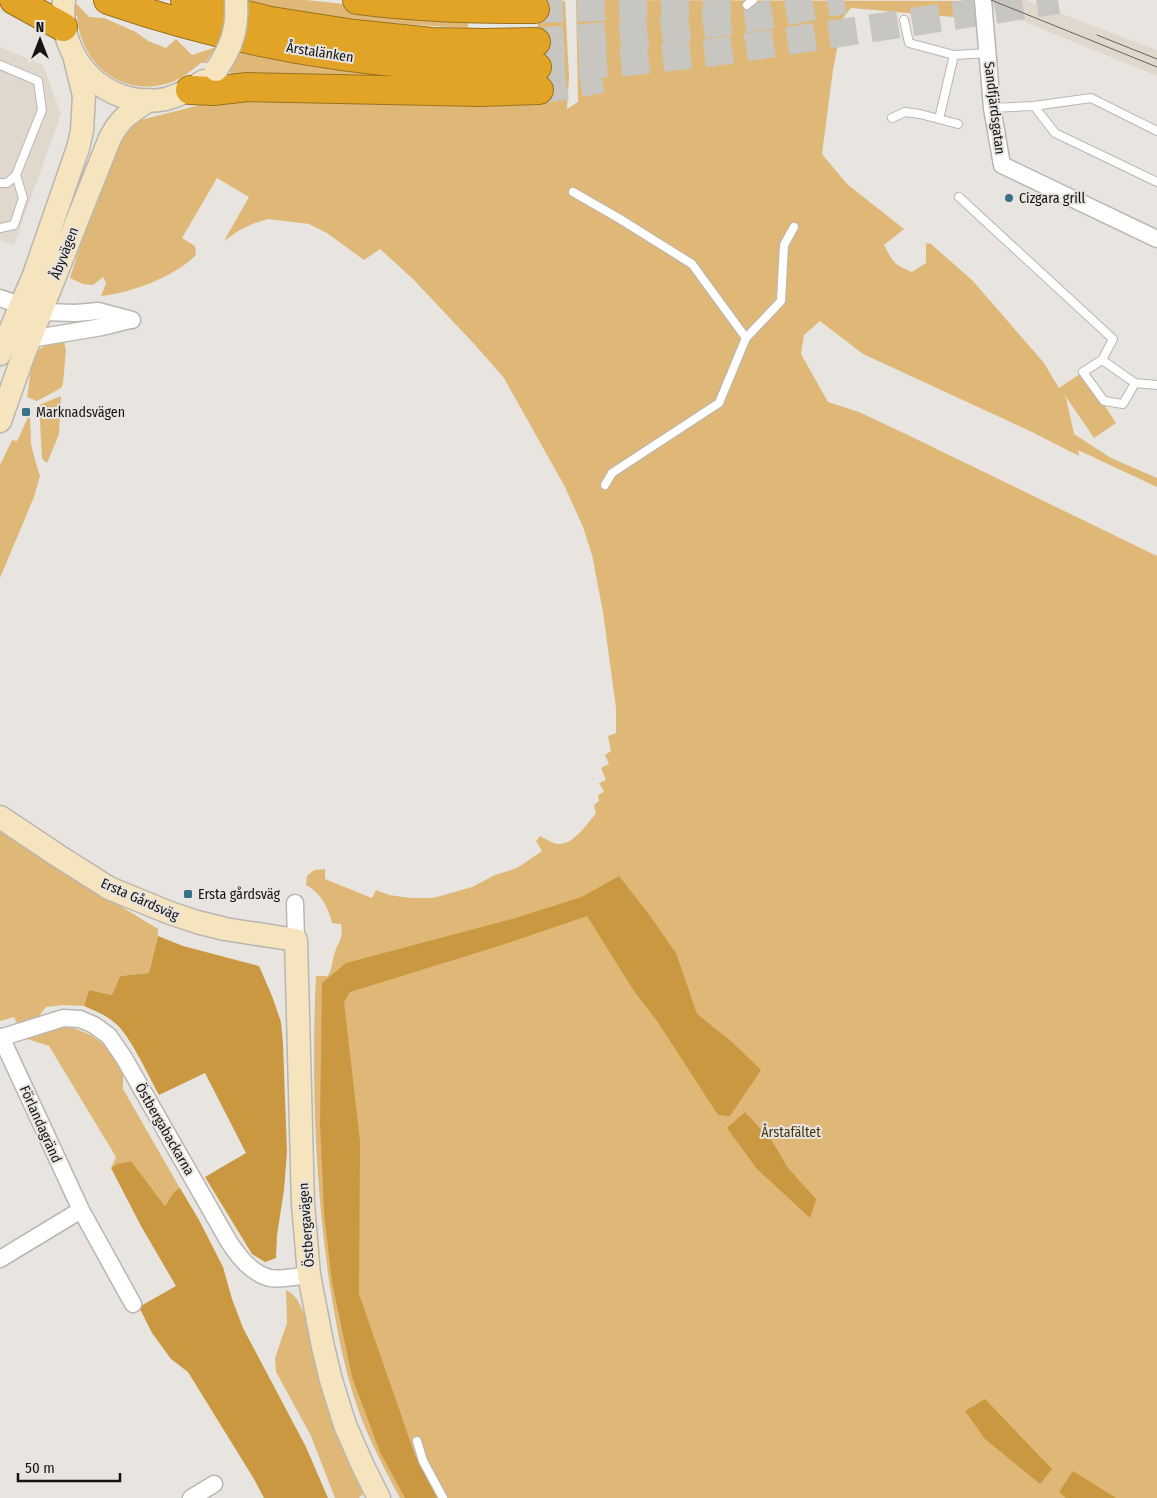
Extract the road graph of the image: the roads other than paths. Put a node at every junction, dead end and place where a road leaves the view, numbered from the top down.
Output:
1 (14, 0) edge
2 (108, 0) edge
3 (185, 0) edge
4 (236, 0) edge
5 (357, 0) edge
6 (983, 0) edge
7 (535, 9) tunnel mouth
8 (63, 12) edge
9 (904, 20) dead end
10 (988, 52) junction
11 (954, 55) junction
12 (75, 59) junction
13 (0, 65) edge
14 (538, 66) junction
15 (190, 90) junction
16 (149, 100) junction
17 (1034, 106) junction
18 (992, 108) junction
19 (892, 118) dead end
20 (939, 119) junction
21 (958, 124) dead end
22 (1157, 131) edge
23 (16, 175) junction
24 (1157, 182) edge
25 (0, 183) edge
26 (573, 192) dead end
27 (959, 197) dead end
28 (794, 227) dead end
29 (0, 228) edge
30 (1157, 239) edge
31 (10, 302) edge
32 (41, 312) junction
33 (4, 332) edge
34 (746, 338) junction
35 (30, 339) junction
36 (0, 354) edge
37 (1102, 360) junction
38 (1135, 383) junction
39 (1157, 385) edge
40 (0, 421) edge
41 (605, 485) dead end
42 (0, 817) edge
43 (295, 903) dead end
44 (296, 940) junction
45 (0, 1038) edge
46 (81, 1210) junction
47 (0, 1259) edge
48 (310, 1275) junction
49 (133, 1304) dead end
50 (416, 1441) dead end
51 (214, 1484) dead end
52 (191, 1498) edge
53 (379, 1498) edge
54 (443, 1498) edge

1 - 8 highway
2 - 14 highway, Årstalänken
3 - 14 highway, Årstalänken
4 - 15 street, bridge
5 - 7 highway
6 - 10 street, Sandfjärdsgatan
8 - 12 street
9 - 11 lane
10 - 11 lane
10 - 18 street, Sandfjärdsgatan
11 - 20 lane
12 - 16 street
12 - 31 street, Åbyvägen
13 - 23 lane
14 - 15 highway
15 - 16 street
16 - 32 street, Åbyvägen
17 - 18 lane
17 - 22 lane
17 - 24 lane
18 - 30 street, Sandfjärdsgatan
19 - 20 lane
20 - 21 lane
23 - 25 lane
23 - 29 lane
26 - 34 lane
27 - 37 lane
28 - 34 lane
31 - 32 street
31 - 33 street, Åbyvägen
32 - 35 street, Åbyvägen
32 - 35 street
33 - 35 street
33 - 36 street, Åbyvägen
34 - 41 lane
35 - 40 street, Åbyvägen
37 - 38 lane
37 - 38 lane
38 - 39 lane
42 - 44 street, Ersta Gårdsväg
43 - 44 street
44 - 48 street, Östbergavägen
45 - 46 street, Förlandagränd
45 - 48 street, Östbergabackarna
46 - 47 street
46 - 49 street, Förlandagränd
48 - 53 street, Östbergavägen
50 - 54 lane
51 - 52 street

